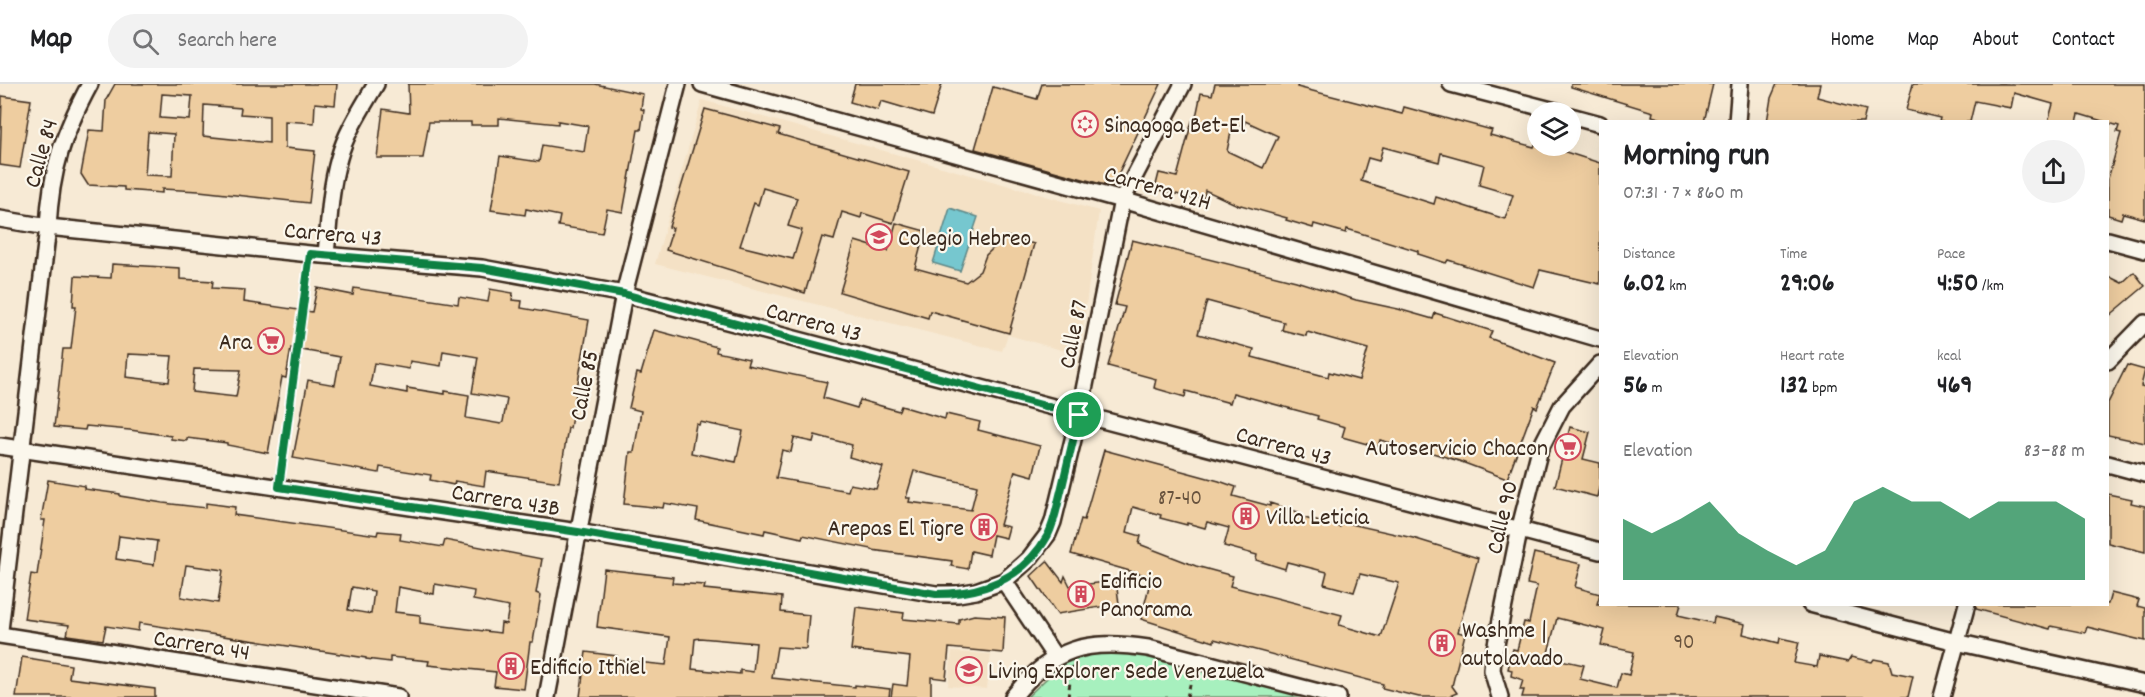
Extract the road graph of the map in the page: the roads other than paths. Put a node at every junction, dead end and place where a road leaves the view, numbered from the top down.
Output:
1 (90, 84) edge
2 (376, 84) edge
3 (678, 84) edge
4 (702, 84) edge
5 (1183, 84) edge
6 (1451, 84) edge
7 (1740, 84) edge
8 (1484, 88) edge
9 (1528, 102) edge
10 (1581, 119) edge
11 (1737, 120) edge
12 (1599, 124) edge
13 (1122, 200) junction
14 (0, 219) edge
15 (48, 227) junction
16 (2109, 240) edge
17 (2145, 250) edge
18 (326, 255) junction
19 (624, 294) junction
20 (2145, 323) edge
21 (1599, 339) edge
22 (2109, 360) edge
23 (1599, 365) edge
24 (1079, 415) junction
25 (0, 446) edge
26 (23, 449) junction
27 (2109, 464) edge
28 (2145, 474) edge
29 (1520, 530) junction
30 (578, 532) junction
31 (1599, 551) edge
32 (1004, 581) junction
33 (1818, 606) edge
34 (1966, 606) edge
35 (0, 630) edge
36 (0, 635) edge
37 (1956, 642) junction
38 (1060, 655) junction
39 (2145, 684) edge
40 (1498, 696) edge
41 (398, 697) edge
42 (547, 697) edge
43 (1013, 697) edge
44 (1338, 697) edge
45 (1942, 697) edge

1 - 15 street, Calle 84
2 - 18 street
3 - 19 street, Calle 85
4 - 13 street, Carrera 42H
5 - 13 street, Calle 87
6 - 8 street
7 - 11 street
8 - 9 street
10 - 12 street
13 - 21 street, Carrera 42H
13 - 24 street, Calle 87
14 - 15 street, Carrera 43
15 - 18 street, Carrera 43
15 - 26 street, Calle 84
16 - 17 street
18 - 19 street, Carrera 43
19 - 24 street, Carrera 43
19 - 30 street, Calle 85
20 - 22 street
23 - 29 street, Calle 90
24 - 29 street, Carrera 43
24 - 32 street, Calle 87
25 - 26 street, Carrera 43B
26 - 30 street, Carrera 43B
26 - 35 street, Calle 84
27 - 28 street
29 - 31 street, Carrera 43
29 - 40 street, Calle 90
30 - 32 street, Carrera 43B
30 - 42 street, Calle 85
32 - 38 street
33 - 37 street
34 - 37 street
36 - 41 street, Carrera 44
37 - 39 street
37 - 45 street
38 - 43 street
38 - 44 street

